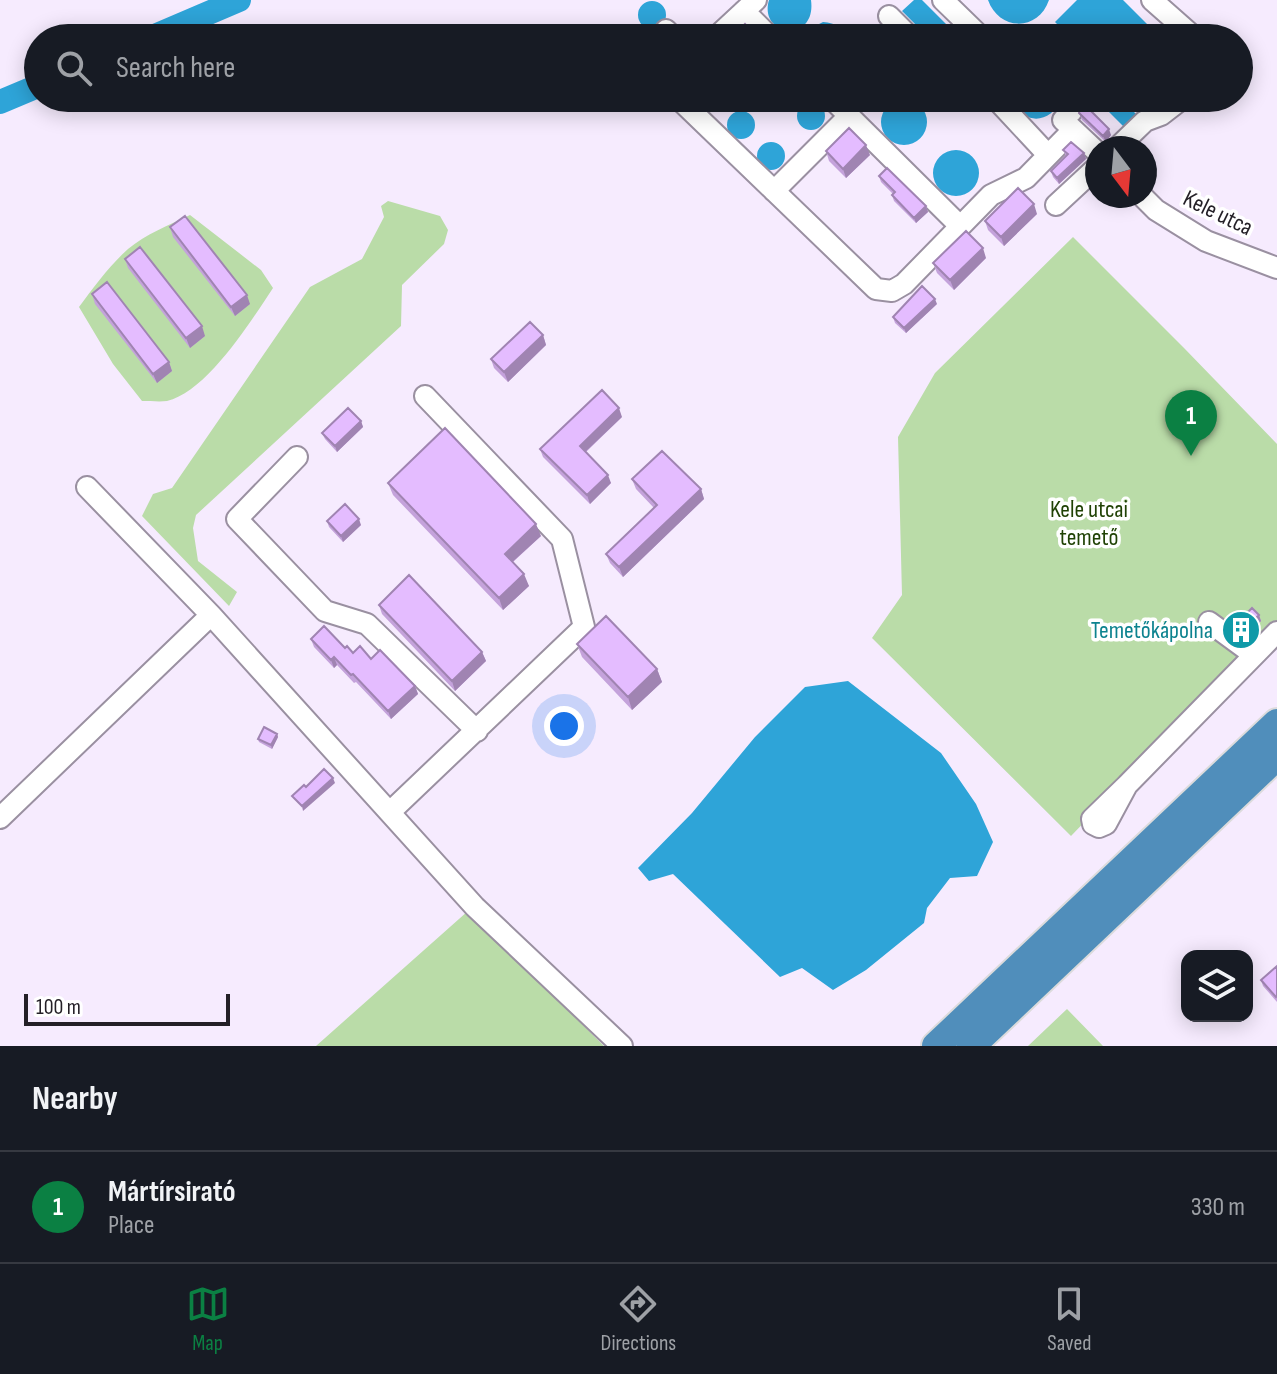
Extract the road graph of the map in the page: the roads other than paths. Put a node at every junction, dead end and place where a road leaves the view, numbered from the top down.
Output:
1 (943, 0) edge
2 (1152, 0) edge
3 (750, 6) edge
4 (889, 16) dead end
5 (730, 24) edge
6 (762, 24) edge
7 (897, 24) edge
8 (968, 24) edge
9 (1179, 24) edge
10 (692, 112) edge
11 (845, 112) edge
12 (1008, 112) edge
13 (1071, 112) edge
14 (1165, 112) edge
15 (849, 116) junction
16 (1073, 130) junction
17 (1129, 136) edge
18 (1085, 141) edge
19 (1048, 155) junction
20 (1085, 178) edge
21 (774, 191) junction
22 (1056, 205) dead end
23 (1154, 208) edge
24 (960, 226) junction
25 (1277, 268) edge
26 (425, 396) dead end
27 (297, 457) dead end
28 (87, 487) dead end
29 (211, 615) junction
30 (1209, 622) dead end
31 (1277, 632) edge
32 (1254, 655) junction
33 (1277, 723) edge
34 (477, 731) junction
35 (1277, 756) edge
36 (1127, 785) dead end
37 (390, 812) junction
38 (0, 818) edge
39 (622, 1046) edge
40 (936, 1046) edge
41 (971, 1046) edge

1 - 8 street
2 - 9 street
3 - 5 street
3 - 6 street
4 - 7 street
10 - 21 street
11 - 15 street
12 - 19 street
13 - 16 street
14 - 17 street
15 - 21 street
15 - 24 street
16 - 18 street
16 - 19 street
19 - 24 street
20 - 22 street
21 - 24 street
23 - 25 street, Kele utca
26 - 34 street
27 - 34 street
28 - 29 street
29 - 37 street
29 - 38 street
30 - 32 street
31 - 32 street
32 - 36 street
33 - 40 highway
34 - 37 street
35 - 41 highway
37 - 39 street

